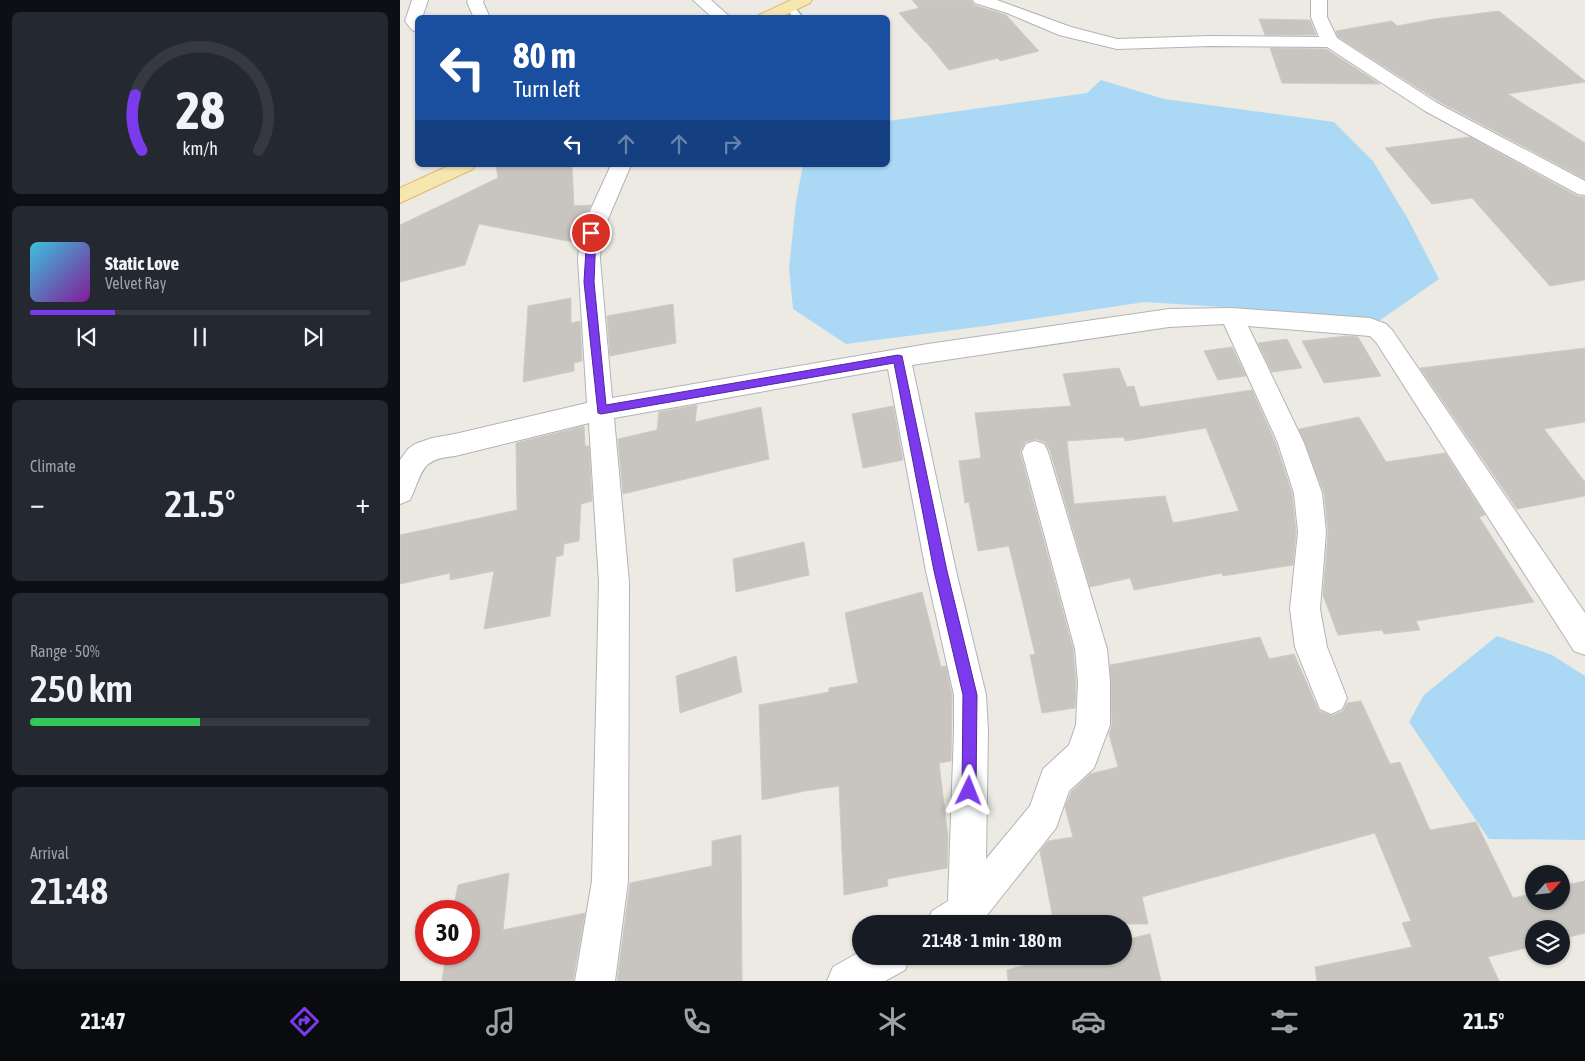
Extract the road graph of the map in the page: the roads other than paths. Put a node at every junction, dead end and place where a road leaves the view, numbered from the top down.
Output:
1 (420, 0) edge
2 (476, 0) edge
3 (701, 0) edge
4 (981, 0) edge
5 (1319, 0) edge
6 (797, 8) edge
7 (415, 15) edge
8 (481, 15) edge
9 (719, 15) edge
10 (775, 15) edge
11 (1330, 42) junction
12 (462, 167) edge
13 (620, 167) edge
14 (1585, 189) edge
15 (400, 196) edge
16 (1232, 316) junction
17 (898, 358) junction
18 (601, 410) junction
19 (1035, 452) dead end
20 (400, 492) edge
21 (1585, 640) edge
22 (1331, 698) dead end
23 (955, 915) edge
24 (957, 915) edge
25 (876, 965) edge
26 (595, 981) edge
27 (847, 981) edge

1 - 7 street
2 - 8 street
3 - 9 street
4 - 11 street
5 - 11 street
6 - 10 main road
11 - 14 street
12 - 15 main road
13 - 18 street
16 - 17 street
16 - 21 street
16 - 22 street
17 - 18 street
17 - 23 street
18 - 20 street
18 - 26 street
19 - 24 street
25 - 27 street

